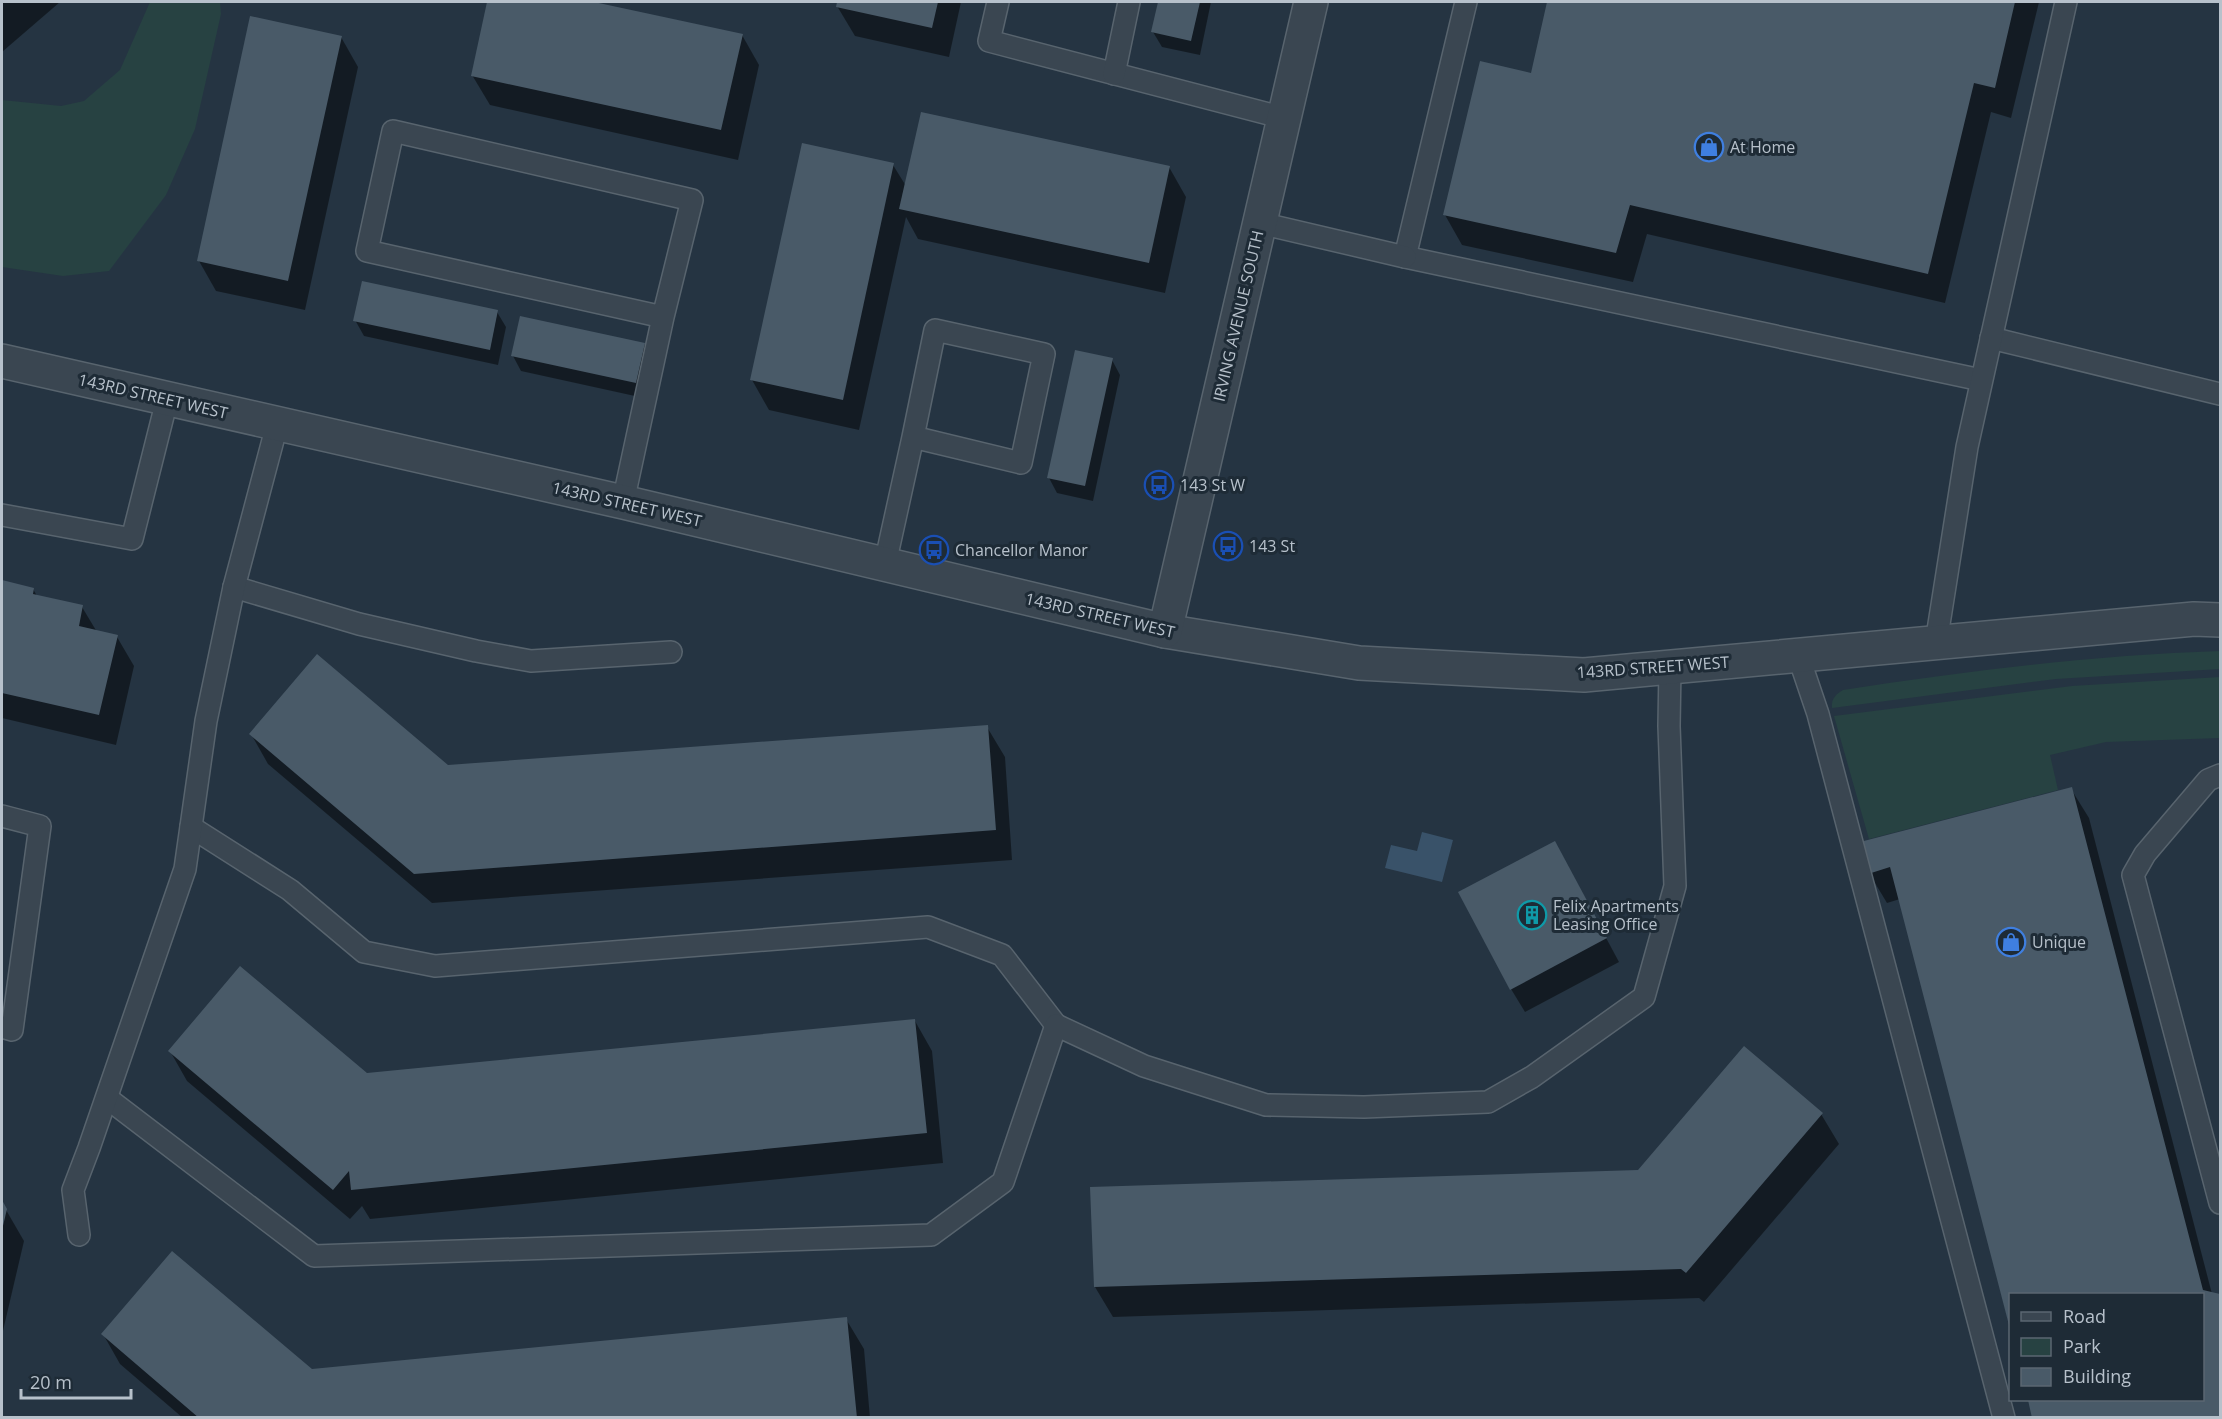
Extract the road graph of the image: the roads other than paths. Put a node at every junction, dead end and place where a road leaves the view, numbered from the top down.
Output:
1 (998, 2) edge
2 (1129, 2) edge
3 (1311, 2) edge
4 (1466, 2) edge
5 (2066, 2) edge
6 (1114, 74) junction
7 (1284, 118) junction
8 (1260, 223) junction
9 (1405, 257) junction
10 (663, 317) junction
11 (1991, 338) junction
12 (2, 361) edge
13 (1981, 380) junction
14 (2220, 394) edge
15 (167, 400) junction
16 (277, 425) junction
17 (913, 437) junction
18 (623, 502) junction
19 (2, 515) edge
20 (885, 564) junction
21 (234, 587) junction
22 (2220, 620) edge
23 (1165, 630) junction
24 (1936, 643) junction
25 (671, 652) dead end
26 (1798, 655) junction
27 (1670, 667) junction
28 (2220, 775) edge
29 (2, 816) edge
30 (191, 827) junction
31 (1056, 1024) junction
32 (2, 1027) edge
33 (107, 1098) junction
34 (2220, 1203) edge
35 (79, 1235) dead end
36 (2004, 1418) edge

1 - 6 lane
2 - 6 lane
3 - 7 street, IRVING AVENUE SOUTH
4 - 9 lane
5 - 11 lane
6 - 7 lane
7 - 8 street, IRVING AVENUE SOUTH
8 - 9 lane
8 - 23 street, IRVING AVENUE SOUTH
9 - 13 lane
10 - 10 lane
10 - 18 lane
11 - 13 lane
11 - 14 lane
12 - 15 street, 143RD STREET WEST
13 - 24 lane
15 - 16 street, 143RD STREET WEST
15 - 19 lane
16 - 18 street, 143RD STREET WEST
16 - 21 lane
17 - 17 lane
17 - 20 lane
18 - 20 street, 143RD STREET WEST
20 - 23 street, 143RD STREET WEST
21 - 25 lane
21 - 30 lane
22 - 24 street, 143RD STREET WEST
23 - 27 street, 143RD STREET WEST
24 - 26 street, 143RD STREET WEST
26 - 27 street, 143RD STREET WEST
26 - 36 lane
27 - 31 lane
28 - 34 lane
29 - 32 lane
30 - 31 lane
30 - 33 lane
31 - 33 lane
33 - 35 lane

